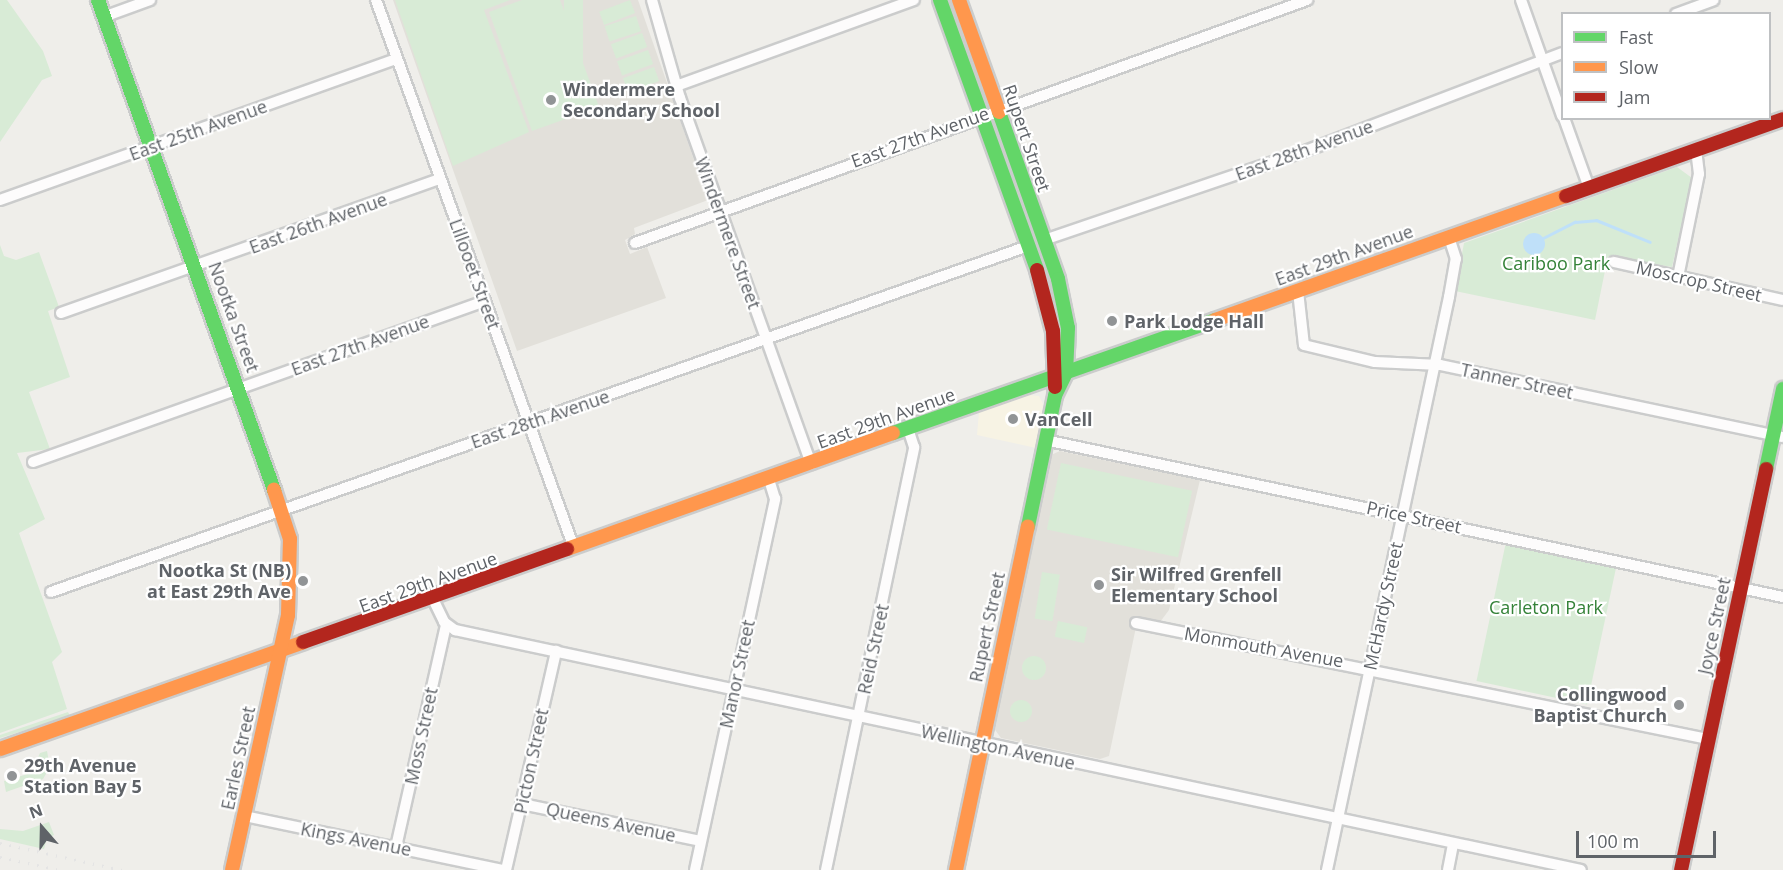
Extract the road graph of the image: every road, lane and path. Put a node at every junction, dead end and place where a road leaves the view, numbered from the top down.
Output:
1 (98, 0) edge
2 (150, 0) edge
3 (376, 0) edge
4 (652, 0) edge
5 (914, 0) edge
6 (940, 0) edge
7 (959, 0) edge
8 (1307, 0) edge
9 (1521, 0) edge
10 (1714, 0) edge
11 (1682, 12) edge
12 (106, 16) junction
13 (1561, 54) edge
14 (396, 59) junction
15 (1543, 60) junction
16 (676, 86) junction
17 (997, 109) junction
18 (1561, 111) edge
19 (982, 115) junction
20 (1783, 119) edge
21 (1564, 120) edge
22 (154, 146) junction
23 (1696, 150) junction
24 (439, 179) junction
25 (1589, 188) junction
26 (0, 200) edge
27 (719, 210) junction
28 (1449, 237) junction
29 (1044, 240) junction
30 (635, 243) dead end
31 (1028, 246) junction
32 (1614, 262) dead end
33 (198, 266) junction
34 (1678, 277) junction
35 (1298, 291) junction
36 (1783, 300) edge
37 (484, 301) junction
38 (61, 313) dead end
39 (766, 340) junction
40 (1433, 364) junction
41 (1060, 375) junction
42 (241, 388) junction
43 (1783, 389) edge
44 (529, 423) junction
45 (908, 429) junction
46 (1778, 436) edge
47 (1046, 440) junction
48 (33, 462) dead end
49 (811, 464) junction
50 (769, 479) junction
51 (284, 509) junction
52 (1401, 514) junction
53 (574, 548) junction
54 (1741, 587) junction
55 (51, 592) dead end
56 (1783, 597) edge
57 (433, 599) junction
58 (1136, 623) dead end
59 (446, 626) junction
60 (556, 651) junction
61 (279, 654) junction
62 (1370, 666) junction
63 (734, 690) junction
64 (858, 716) junction
65 (1708, 738) junction
66 (981, 743) junction
67 (0, 749) edge
68 (522, 804) junction
69 (244, 816) junction
70 (1338, 819) junction
71 (700, 841) junction
72 (1453, 844) junction
73 (396, 847) junction
74 (232, 870) edge
75 (505, 870) edge
76 (695, 870) edge
77 (826, 870) edge
78 (956, 870) edge
79 (1327, 870) edge
80 (1448, 870) edge
81 (1581, 870) edge
82 (1681, 870) edge

1 - 12 street, Nootka Street
2 - 12 street
3 - 14 street, Lillooet Street
4 - 16 street, Windermere Street
5 - 16 street
6 - 19 street, Rupert Street
7 - 17 street, Rupert Street
8 - 17 street, East 27th Avenue
9 - 15 street
10 - 11 street
12 - 22 street, Nootka Street
13 - 15 street, East 28th Avenue
14 - 22 street, East 25th Avenue
14 - 24 street, Lillooet Street
15 - 18 street
15 - 29 street, East 28th Avenue
16 - 27 street, Windermere Street
17 - 19 street, East 27th Avenue
17 - 29 street, Rupert Street
19 - 27 street, East 27th Avenue
19 - 31 street, Rupert Street
20 - 23 street, East 29th Avenue
21 - 25 street
22 - 26 street, East 25th Avenue
22 - 33 street, Nootka Street
23 - 25 street, East 29th Avenue
23 - 34 street
24 - 33 street, East 26th Avenue
24 - 37 street, Lillooet Street
25 - 28 street, East 29th Avenue
27 - 30 street, East 27th Avenue
27 - 39 street, Windermere Street
28 - 35 street, East 29th Avenue
28 - 40 street, McHardy Street
29 - 41 street, Rupert Street
31 - 39 street, East 28th Avenue
31 - 41 street, Rupert Street
32 - 34 street, Moscrop Street
33 - 38 street, East 26th Avenue
33 - 42 street, Nootka Street
34 - 36 street, Moscrop Street
35 - 40 street, Tanner Street
35 - 41 street, East 29th Avenue
37 - 42 street, East 27th Avenue
37 - 44 street, Lillooet Street
39 - 44 street, East 28th Avenue
39 - 49 street, Windermere Street
40 - 46 street, Tanner Street
40 - 52 street, McHardy Street
41 - 45 street, East 29th Avenue
41 - 47 street, Rupert Street
42 - 48 street, East 27th Avenue
42 - 51 street, Nootka Street
43 - 46 street, Joyce Street
44 - 51 street, East 28th Avenue
44 - 53 street, Lillooet Street
45 - 49 street, East 29th Avenue
45 - 64 street, Reid Street
46 - 54 street, Joyce Street
47 - 52 street, Price Street
47 - 66 street, Rupert Street
49 - 50 street, East 29th Avenue
50 - 53 street, East 29th Avenue
50 - 63 street, Manor Street
51 - 55 street, East 28th Avenue
51 - 61 street, Nootka Street
52 - 54 street, Price Street
52 - 62 street, McHardy Street
53 - 57 street, East 29th Avenue
54 - 56 street, Price Street
54 - 65 street, Joyce Street
57 - 59 street
57 - 61 street, East 29th Avenue
58 - 62 street, Monmouth Avenue
59 - 60 street, Wellington Avenue
59 - 73 street, Moss Street
60 - 63 street, Wellington Avenue
60 - 68 street, Picton Street
61 - 67 street, East 29th Avenue
61 - 69 street, Earles Street
62 - 65 street, Monmouth Avenue
62 - 70 street, McHardy Street
63 - 64 street, Wellington Avenue
63 - 71 street, Manor Street
64 - 66 street, Wellington Avenue
64 - 77 street, Reid Street
65 - 82 street, Joyce Street
66 - 70 street, Wellington Avenue
66 - 78 street, Rupert Street
68 - 71 street, Queens Avenue
68 - 75 street, Picton Street
69 - 73 street, Kings Avenue
69 - 74 street, Earles Street
70 - 72 street, Wellington Avenue
70 - 79 street, McHardy Street
71 - 76 street, Manor Street
72 - 80 street
72 - 81 street, Wellington Avenue
73 - 75 street, Kings Avenue

